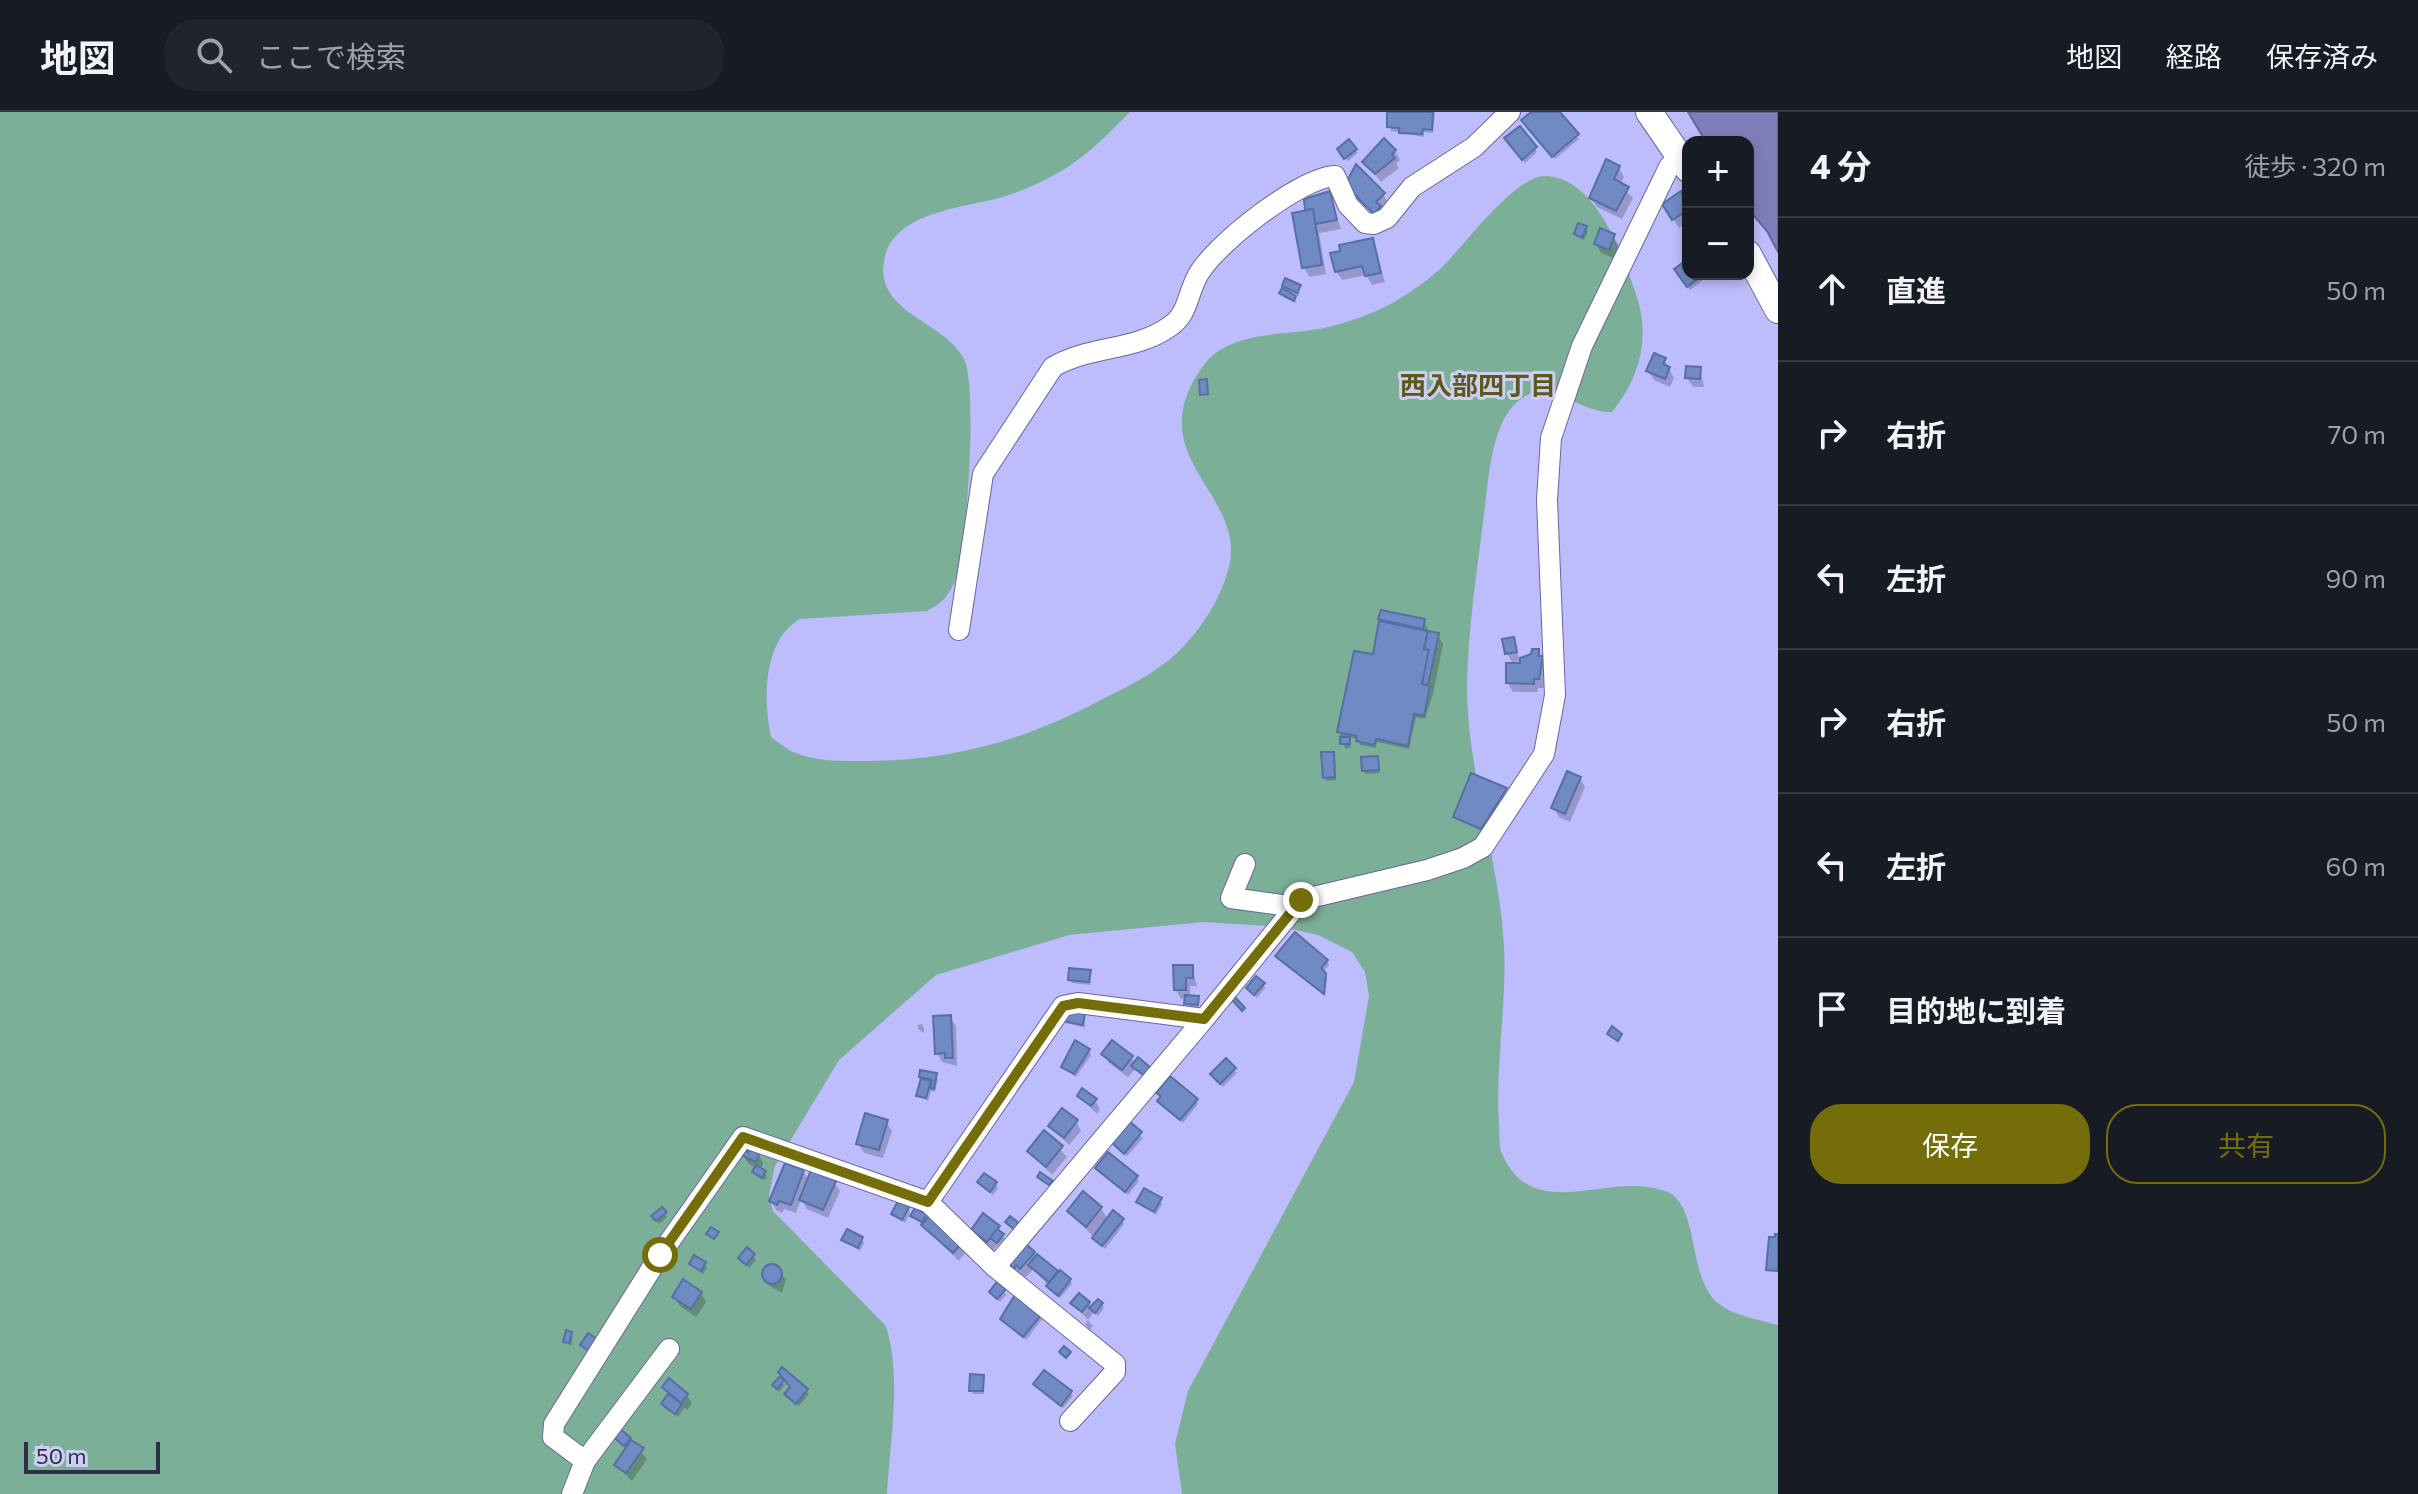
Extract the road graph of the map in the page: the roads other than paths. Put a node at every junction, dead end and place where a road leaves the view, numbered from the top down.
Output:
1 (1510, 112) edge
2 (1649, 112) edge
3 (1682, 162) edge
4 (1682, 163) edge
5 (1754, 265) edge
6 (1778, 310) edge
7 (959, 630) dead end
8 (1245, 864) dead end
9 (1296, 907) junction
10 (1204, 1019) junction
11 (928, 1202) junction
12 (995, 1267) junction
13 (669, 1349) dead end
14 (1070, 1421) dead end
15 (585, 1461) junction
16 (572, 1494) edge

1 - 7 street
2 - 3 main road
4 - 9 street
5 - 6 main road
8 - 9 street
9 - 10 street
10 - 11 street
10 - 12 street
11 - 12 street
11 - 15 street
12 - 14 street
13 - 15 street
15 - 16 street

